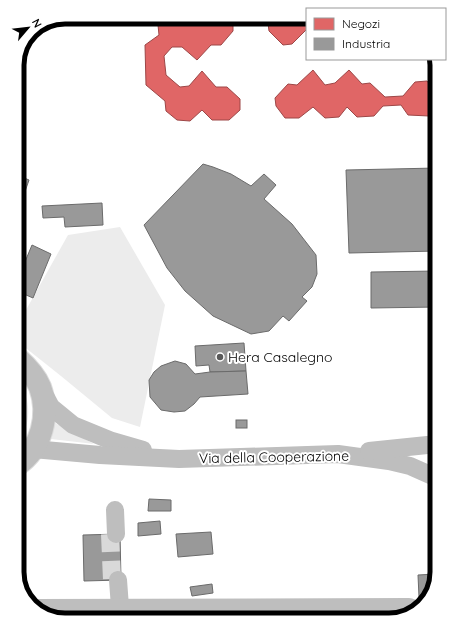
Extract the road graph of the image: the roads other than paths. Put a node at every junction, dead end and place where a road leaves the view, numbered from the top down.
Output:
1 (24, 364) edge
2 (33, 375) junction
3 (430, 445) edge
4 (33, 449) junction
5 (338, 454) junction
6 (179, 459) junction
7 (24, 460) edge
8 (430, 475) edge
9 (112, 511) dead end
10 (113, 534) tunnel mouth
11 (115, 580) tunnel mouth
12 (116, 607) junction
13 (410, 608) edge
14 (48, 610) edge

1 - 2 main road
2 - 4 main road
2 - 6 street, Via della Cooperazione
3 - 5 street
4 - 6 street, Via della Cooperazione
4 - 7 main road
5 - 6 street, Via della Cooperazione
5 - 8 street, Via della Cooperazione
9 - 10 street
11 - 12 street
12 - 13 street
12 - 14 street

